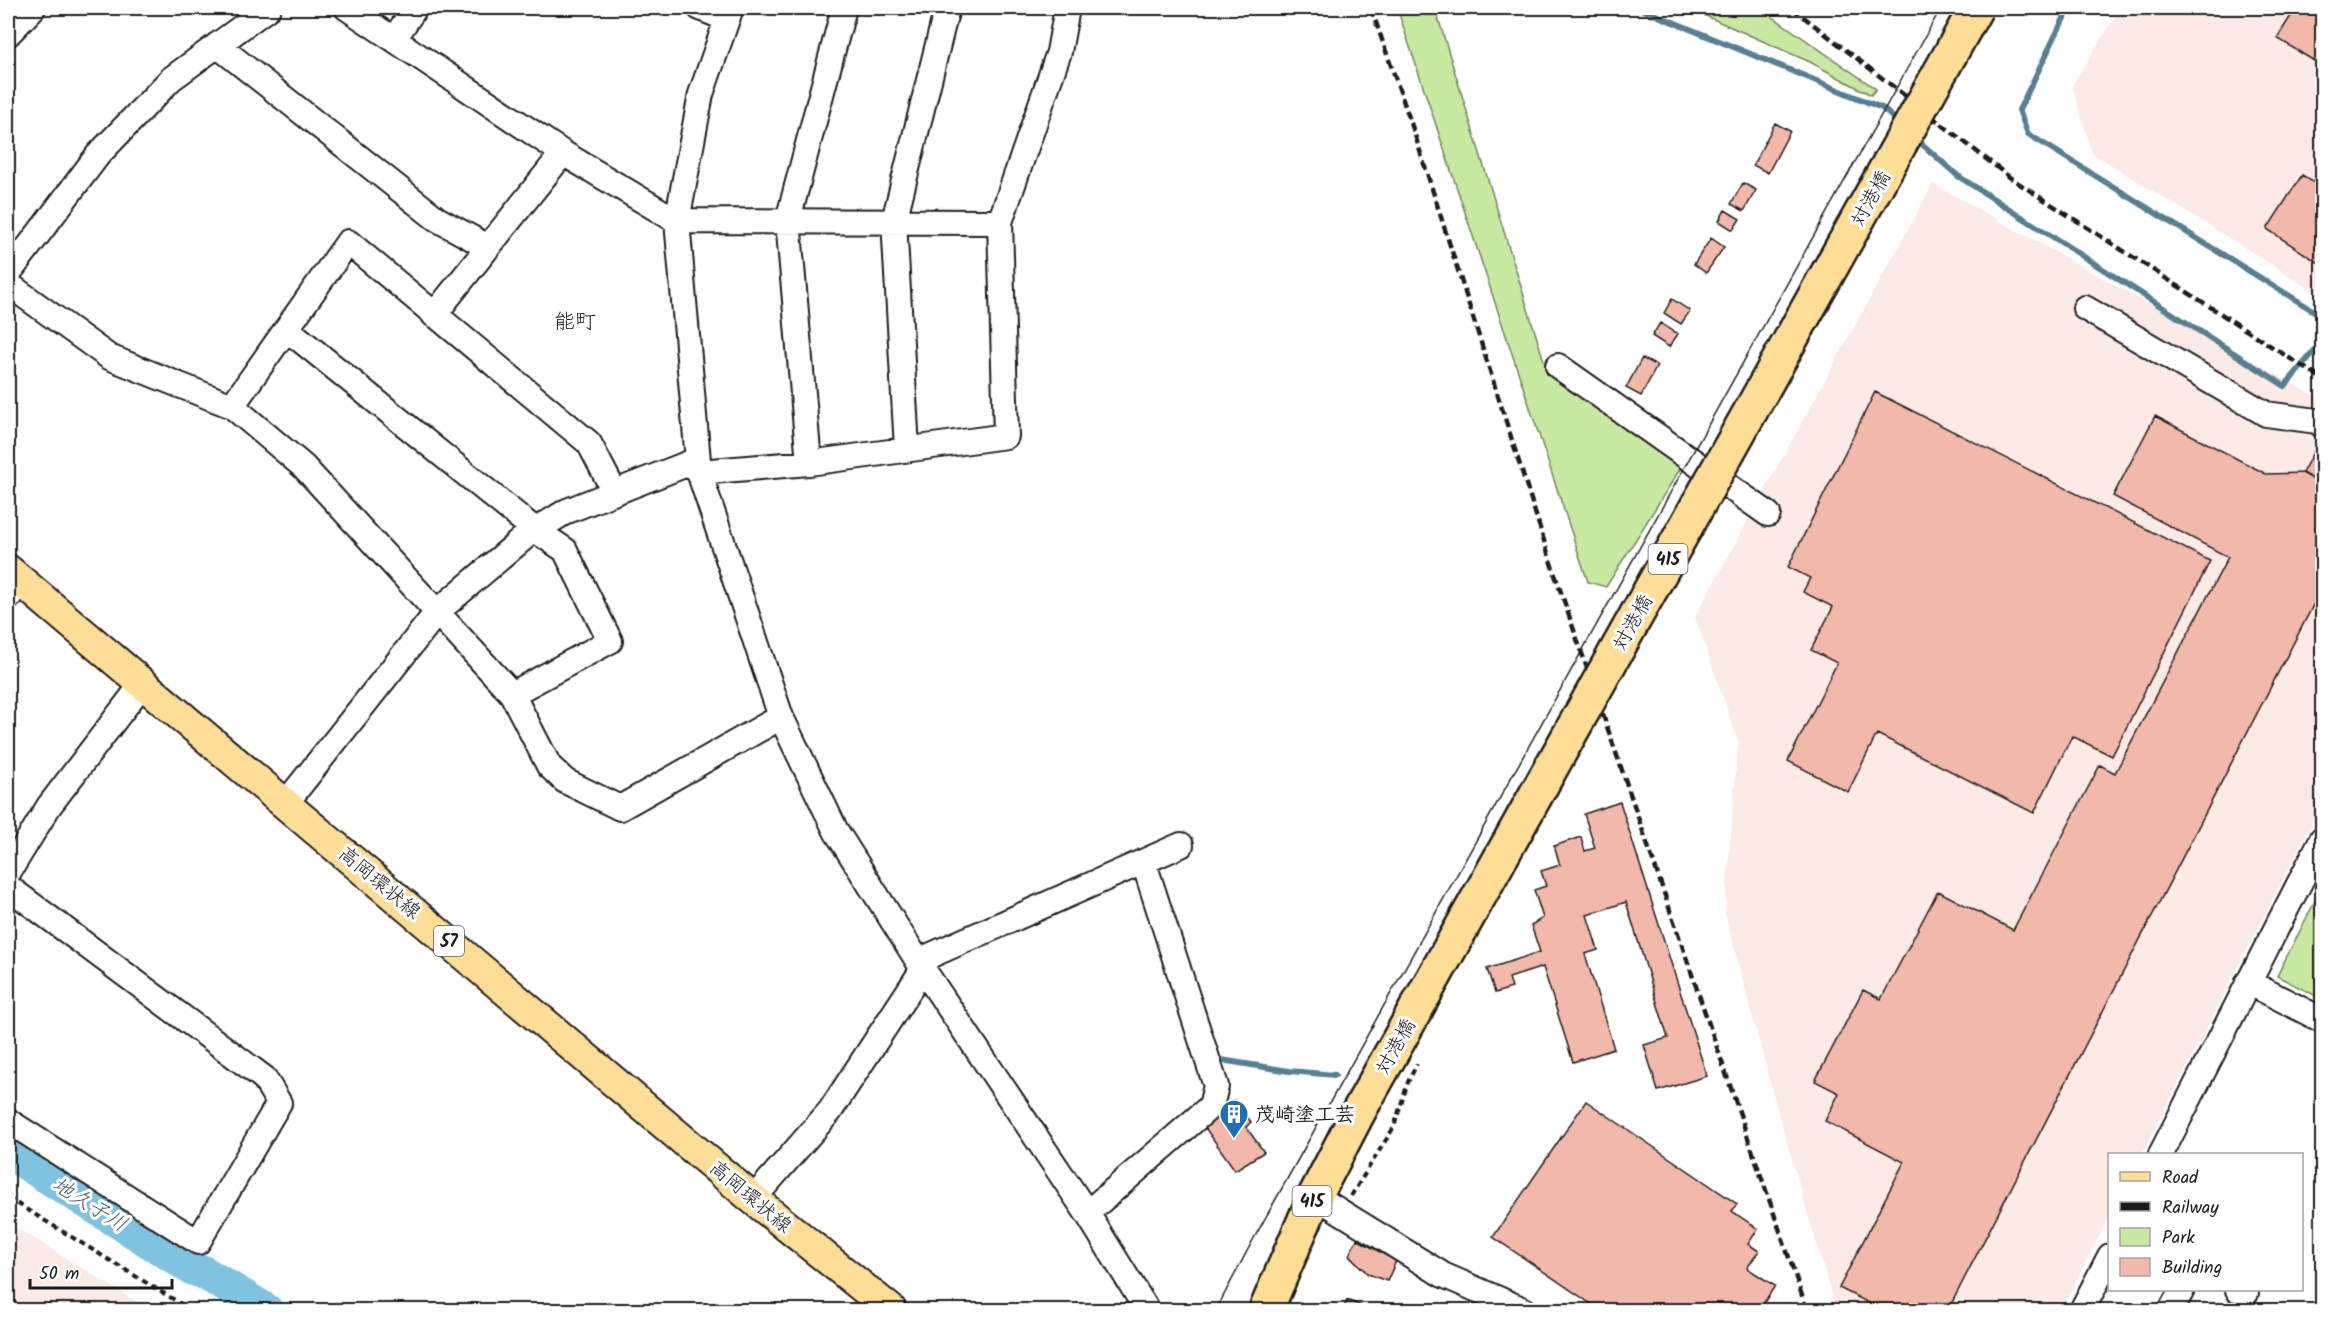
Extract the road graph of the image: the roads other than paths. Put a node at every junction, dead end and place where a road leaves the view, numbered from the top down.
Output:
1 (33, 8) edge
2 (268, 8) edge
3 (347, 8) edge
4 (415, 8) edge
5 (700, 8) edge
6 (844, 8) edge
7 (947, 8) edge
8 (1066, 8) edge
9 (1976, 8) edge
10 (729, 13) edge
11 (8, 34) edge
12 (394, 39) junction
13 (217, 45) junction
14 (563, 153) junction
15 (677, 220) junction
16 (788, 220) junction
17 (894, 221) junction
18 (1000, 222) junction
19 (488, 247) junction
20 (8, 274) edge
21 (8, 284) edge
22 (2085, 308) dead end
23 (434, 315) junction
24 (287, 329) junction
25 (1558, 366) dead end
26 (232, 406) junction
27 (2322, 425) edge
28 (907, 449) junction
29 (809, 463) junction
30 (698, 466) junction
31 (614, 492) junction
32 (1768, 514) dead end
33 (535, 530) junction
34 (12, 583) edge
35 (438, 611) junction
36 (143, 684) junction
37 (512, 694) junction
38 (781, 717) junction
39 (286, 803) junction
40 (2322, 839) edge
41 (1181, 845) dead end
42 (1144, 863) junction
43 (8, 873) edge
44 (8, 887) edge
45 (923, 969) junction
46 (2248, 982) junction
47 (2322, 1020) edge
48 (8, 1121) edge
49 (2162, 1153) edge
50 (753, 1199) junction
51 (1328, 1204) junction
52 (1087, 1213) junction
53 (2108, 1258) edge
54 (2181, 1291) edge
55 (891, 1311) edge
56 (1147, 1311) edge
57 (1266, 1311) edge
58 (1524, 1311) edge
59 (2082, 1311) edge
60 (2171, 1311) edge

1 - 11 street
2 - 13 street
3 - 12 street
4 - 12 street
5 - 10 street
6 - 16 street
7 - 17 street
8 - 18 street
9 - 51 highway, 対港橋 / 415, bridge
10 - 15 street
12 - 14 street
13 - 19 street
13 - 20 street
14 - 15 street
14 - 19 street
15 - 16 street
15 - 30 street
16 - 17 street
16 - 29 street
17 - 18 street
17 - 28 street
18 - 28 street
19 - 23 street
21 - 26 street
22 - 27 street
23 - 24 street
23 - 31 street
24 - 26 street
24 - 33 street
25 - 32 street
26 - 35 street
28 - 29 street
29 - 30 street
30 - 31 street
30 - 38 street
31 - 33 street
33 - 35 street
33 - 37 street
34 - 36 main road, 高岡環状線 / 57
35 - 37 street
35 - 39 street
36 - 39 main road, 高岡環状線 / 57
36 - 43 street
37 - 38 street
38 - 45 street
39 - 50 main road, 高岡環状線 / 57
40 - 46 street
41 - 42 street
42 - 45 street
42 - 52 street
44 - 48 street
45 - 50 street
45 - 52 street
46 - 47 street
46 - 49 street
50 - 55 main road, 高岡環状線 / 57
51 - 57 highway, 415
51 - 58 street
52 - 56 street
53 - 59 street
54 - 60 street

